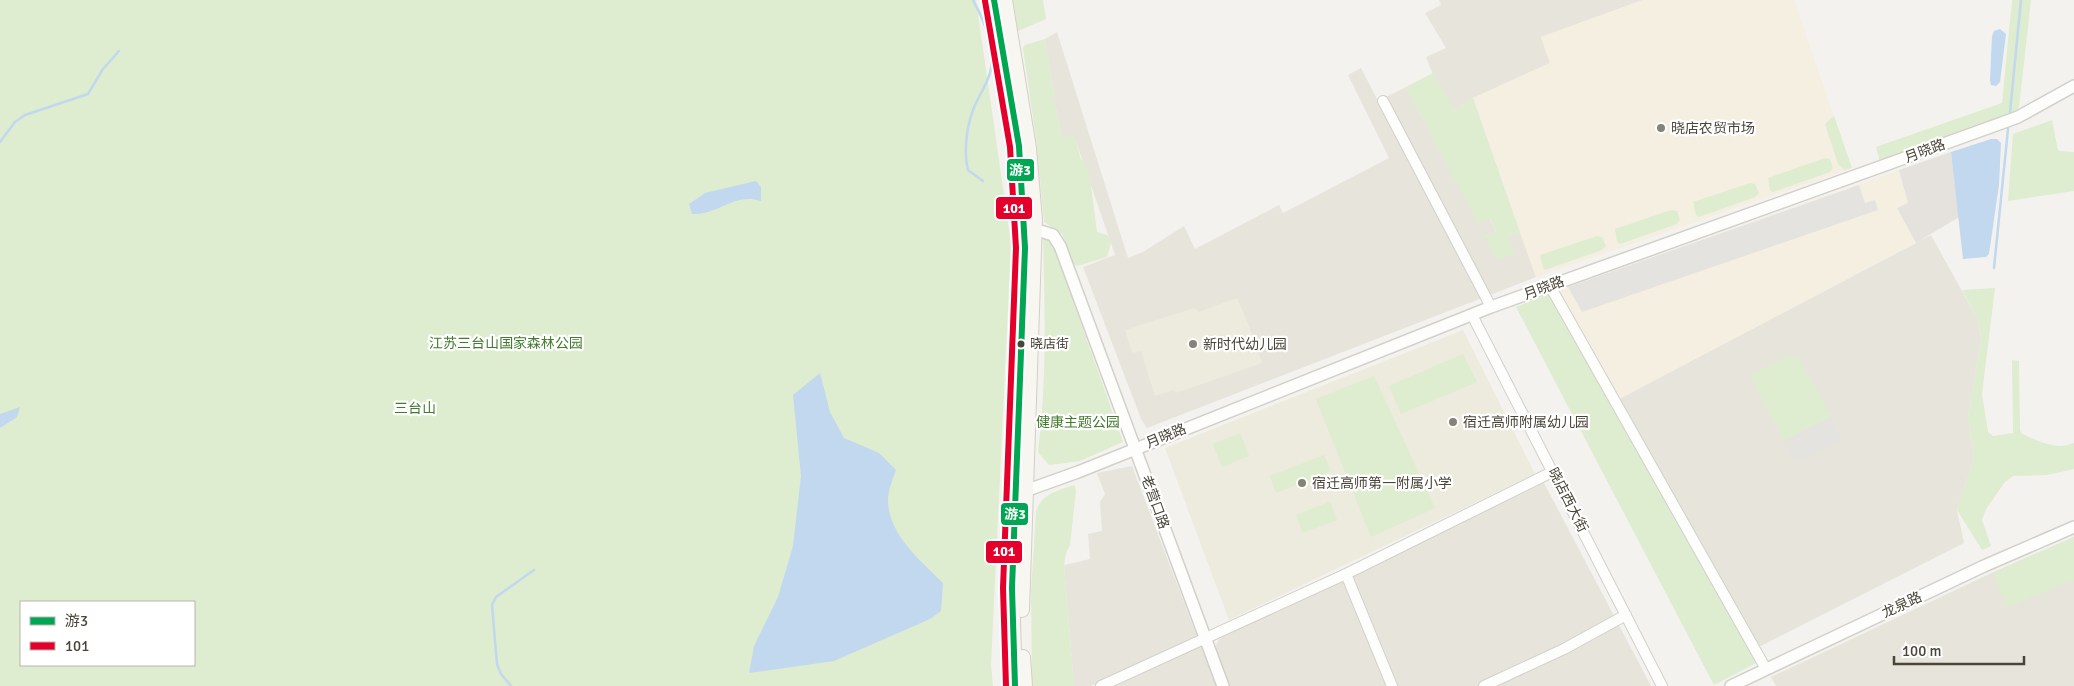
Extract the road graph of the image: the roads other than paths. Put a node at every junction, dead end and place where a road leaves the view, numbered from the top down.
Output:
1 (994, 0) edge
2 (1005, 0) edge
3 (2074, 86) edge
4 (1383, 101) dead end
5 (1029, 230) junction
6 (1550, 286) junction
7 (1491, 307) junction
8 (1472, 315) junction
9 (1135, 448) junction
10 (1554, 471) junction
11 (1019, 491) junction
12 (2074, 527) edge
13 (1346, 574) junction
14 (1626, 615) junction
15 (1205, 640) junction
16 (1766, 669) junction
17 (1015, 686) edge
18 (1025, 686) edge
19 (1101, 686) edge
20 (1223, 686) edge
21 (1392, 686) edge
22 (1484, 686) edge
23 (1662, 686) edge
24 (1731, 686) edge

1 - 5 main road
2 - 5 main road
3 - 6 street, 月晓路
4 - 7 street
5 - 9 street, 老营口路
5 - 11 main road
6 - 7 street, 月晓路
6 - 16 street
7 - 8 street, 月晓路
8 - 9 street, 月晓路
8 - 10 street, 晓店西大街
9 - 11 street, 月晓路
9 - 15 street, 老营口路
10 - 13 street
10 - 14 street, 晓店西大街
11 - 17 main road
11 - 18 main road
12 - 16 street, 龙泉路
13 - 15 street
13 - 21 street
14 - 22 street
14 - 23 street, 晓店西大街
15 - 19 street
15 - 20 street, 老营口路
16 - 24 street, 龙泉路

